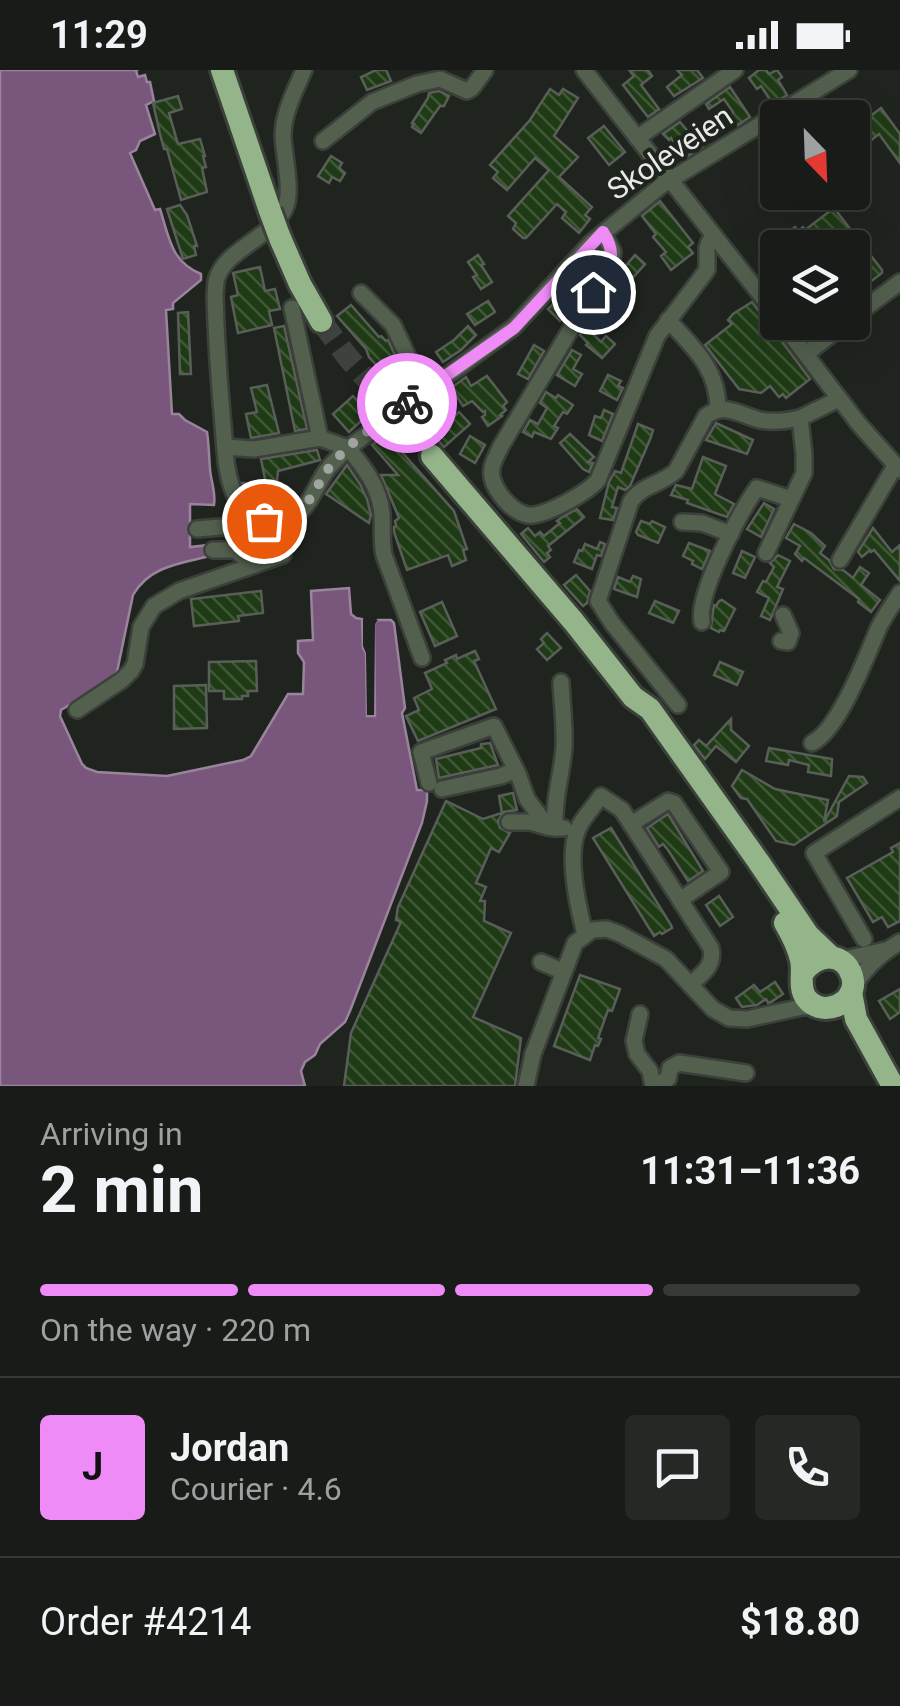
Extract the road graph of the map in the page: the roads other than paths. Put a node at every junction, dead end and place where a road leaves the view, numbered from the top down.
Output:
1 (222, 70) edge
2 (304, 70) edge
3 (485, 70) edge
4 (584, 70) edge
5 (736, 70) edge
6 (849, 70) edge
7 (443, 75) edge
8 (637, 138) junction
9 (324, 140) dead end
10 (670, 181) junction
11 (272, 226) junction
12 (603, 232) junction
13 (715, 237) junction
14 (900, 282) edge
15 (361, 293) dead end
16 (760, 294) edge
17 (870, 305) edge
18 (292, 308) dead end
19 (668, 320) junction
20 (321, 321) tunnel mouth
21 (795, 340) edge
22 (824, 340) edge
23 (806, 354) junction
24 (430, 387) junction
25 (839, 398) junction
26 (718, 409) junction
27 (800, 418) junction
28 (320, 438) junction
29 (226, 447) junction
30 (348, 448) junction
31 (432, 456) tunnel mouth
32 (898, 468) edge
33 (792, 499) junction
34 (252, 515) junction
35 (682, 522) dead end
36 (197, 529) dead end
37 (731, 534) junction
38 (213, 550) dead end
39 (766, 553) dead end
40 (283, 555) dead end
41 (840, 560) dead end
42 (254, 564) junction
43 (900, 592) edge
44 (783, 615) dead end
45 (702, 622) dead end
46 (780, 641) dead end
47 (422, 658) dead end
48 (561, 682) dead end
49 (633, 697) junction
50 (678, 705) dead end
51 (76, 710) dead end
52 (812, 743) dead end
53 (516, 770) junction
54 (900, 798) edge
55 (509, 822) dead end
56 (631, 824) junction
57 (552, 828) junction
58 (578, 829) junction
59 (680, 900) junction
60 (586, 934) junction
61 (864, 939) dead end
62 (893, 946) edge
63 (835, 958) junction
64 (541, 962) dead end
65 (564, 972) junction
66 (802, 976) junction
67 (690, 986) junction
68 (852, 990) junction
69 (821, 1008) junction
70 (640, 1014) dead end
71 (764, 1014) junction
72 (746, 1072) dead end
73 (526, 1086) edge
74 (654, 1086) edge
75 (879, 1086) edge
76 (893, 1086) edge

1 - 11 highway
2 - 11 street
3 - 7 street
4 - 8 street
5 - 8 street
6 - 10 street, Skoleveien
7 - 9 street
8 - 10 street
10 - 12 street, Skoleveien
10 - 13 street
11 - 20 highway
11 - 29 street
12 - 19 street
12 - 24 street, Skoleveien
13 - 16 street
13 - 19 street
14 - 17 street
15 - 24 street
18 - 28 street
19 - 26 street
21 - 23 street
22 - 23 street
23 - 25 street
24 - 30 street, Skoleveien
25 - 27 street
25 - 32 street
26 - 27 street
26 - 50 street
27 - 33 street
28 - 29 street
28 - 30 street
29 - 34 street
30 - 34 street, Skoleveien
30 - 47 street
31 - 49 highway
32 - 41 street
33 - 37 street
33 - 39 street
34 - 36 street
35 - 37 street
37 - 45 street
38 - 42 street
40 - 42 street
42 - 51 street
43 - 52 street
44 - 46 street
48 - 57 street
49 - 63 highway
49 - 66 highway
53 - 53 street
53 - 57 street
54 - 61 street
55 - 57 street
56 - 58 street
56 - 59 street
56 - 59 street
57 - 58 street
58 - 60 street
59 - 67 street
60 - 65 street
60 - 67 street
62 - 63 street
62 - 68 street
63 - 66 highway
63 - 68 highway
64 - 65 street
65 - 73 street
66 - 69 highway
66 - 71 street
67 - 71 street
68 - 69 highway
68 - 76 highway
69 - 71 street
69 - 75 highway
70 - 74 street
72 - 74 street

